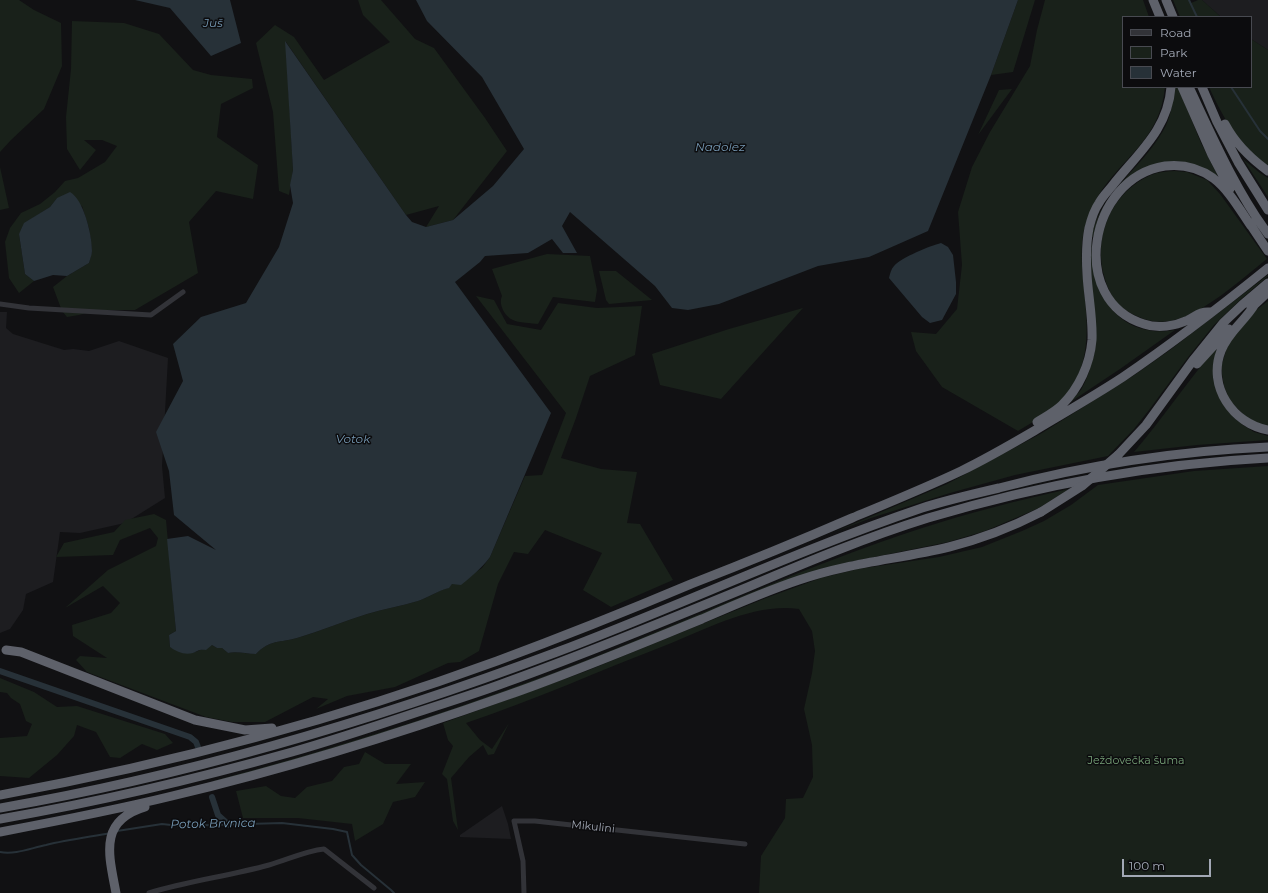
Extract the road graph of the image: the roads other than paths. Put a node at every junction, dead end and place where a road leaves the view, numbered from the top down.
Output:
1 (1152, 0) edge
2 (1166, 0) edge
3 (1155, 16) edge
4 (1160, 16) edge
5 (1173, 16) edge
6 (1172, 88) edge
7 (1182, 88) edge
8 (1189, 88) edge
9 (1202, 88) edge
10 (1207, 88) edge
11 (1268, 171) edge
12 (1268, 210) edge
13 (1251, 226) junction
14 (1263, 233) edge
15 (1268, 251) edge
16 (1268, 268) edge
17 (1268, 283) edge
18 (184, 292) dead end
19 (1268, 292) edge
20 (0, 304) edge
21 (1255, 304) junction
22 (1212, 312) junction
23 (1177, 382) junction
24 (1268, 430) edge
25 (1268, 447) edge
26 (1003, 448) junction
27 (1268, 458) edge
28 (3, 650) edge
29 (306, 723) junction
30 (0, 795) edge
31 (172, 796) junction
32 (0, 808) edge
33 (0, 819) edge
34 (0, 832) edge
35 (745, 844) dead end
36 (374, 888) dead end
37 (116, 893) edge
38 (149, 893) edge
39 (524, 893) edge

1 - 3 highway
1 - 4 highway
2 - 5 highway
6 - 26 highway
7 - 13 highway
8 - 14 highway
9 - 12 highway
10 - 11 highway
13 - 14 highway
13 - 22 highway
14 - 15 highway
16 - 22 highway
17 - 23 highway
18 - 20 street
19 - 21 highway
21 - 23 highway
21 - 24 highway
22 - 26 highway
23 - 31 highway, bridge
25 - 32 highway
26 - 29 highway
27 - 33 highway
28 - 29 highway
29 - 30 highway
31 - 34 highway
31 - 37 highway
35 - 39 street, Mikulini
36 - 38 street

